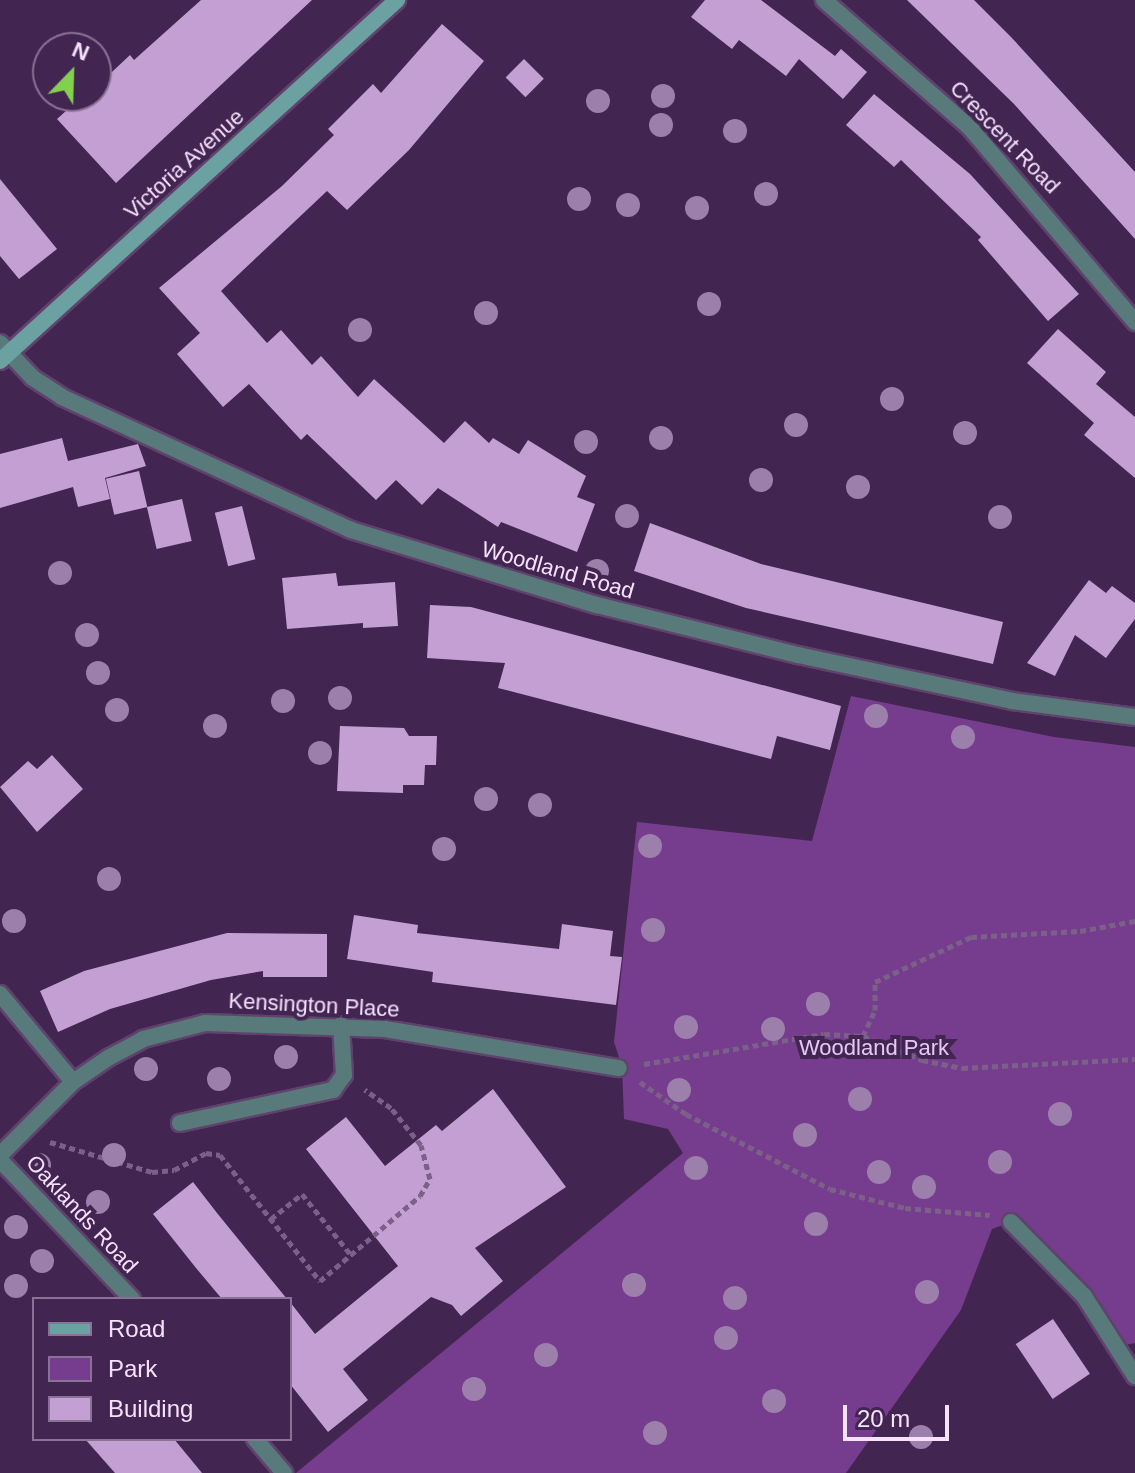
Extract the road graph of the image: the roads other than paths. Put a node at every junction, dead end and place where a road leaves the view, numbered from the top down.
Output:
1 (397, 0) edge
2 (824, 0) edge
3 (1135, 322) edge
4 (3, 353) edge
5 (1135, 717) edge
6 (0, 994) edge
7 (341, 1025) junction
8 (619, 1068) road end
9 (73, 1082) junction
10 (180, 1123) dead end
11 (0, 1158) edge
12 (1011, 1222) road end
13 (130, 1297) edge
14 (1135, 1376) edge
15 (257, 1441) edge
16 (284, 1473) edge

1 - 4 street, Victoria Avenue
2 - 3 street, Crescent Road
4 - 5 street, Woodland Road
6 - 9 street
7 - 8 street, Kensington Place
7 - 9 street, Kensington Place
7 - 10 street
9 - 11 street, Kensington Place
11 - 13 street, Oaklands Road
12 - 14 street
15 - 16 street

